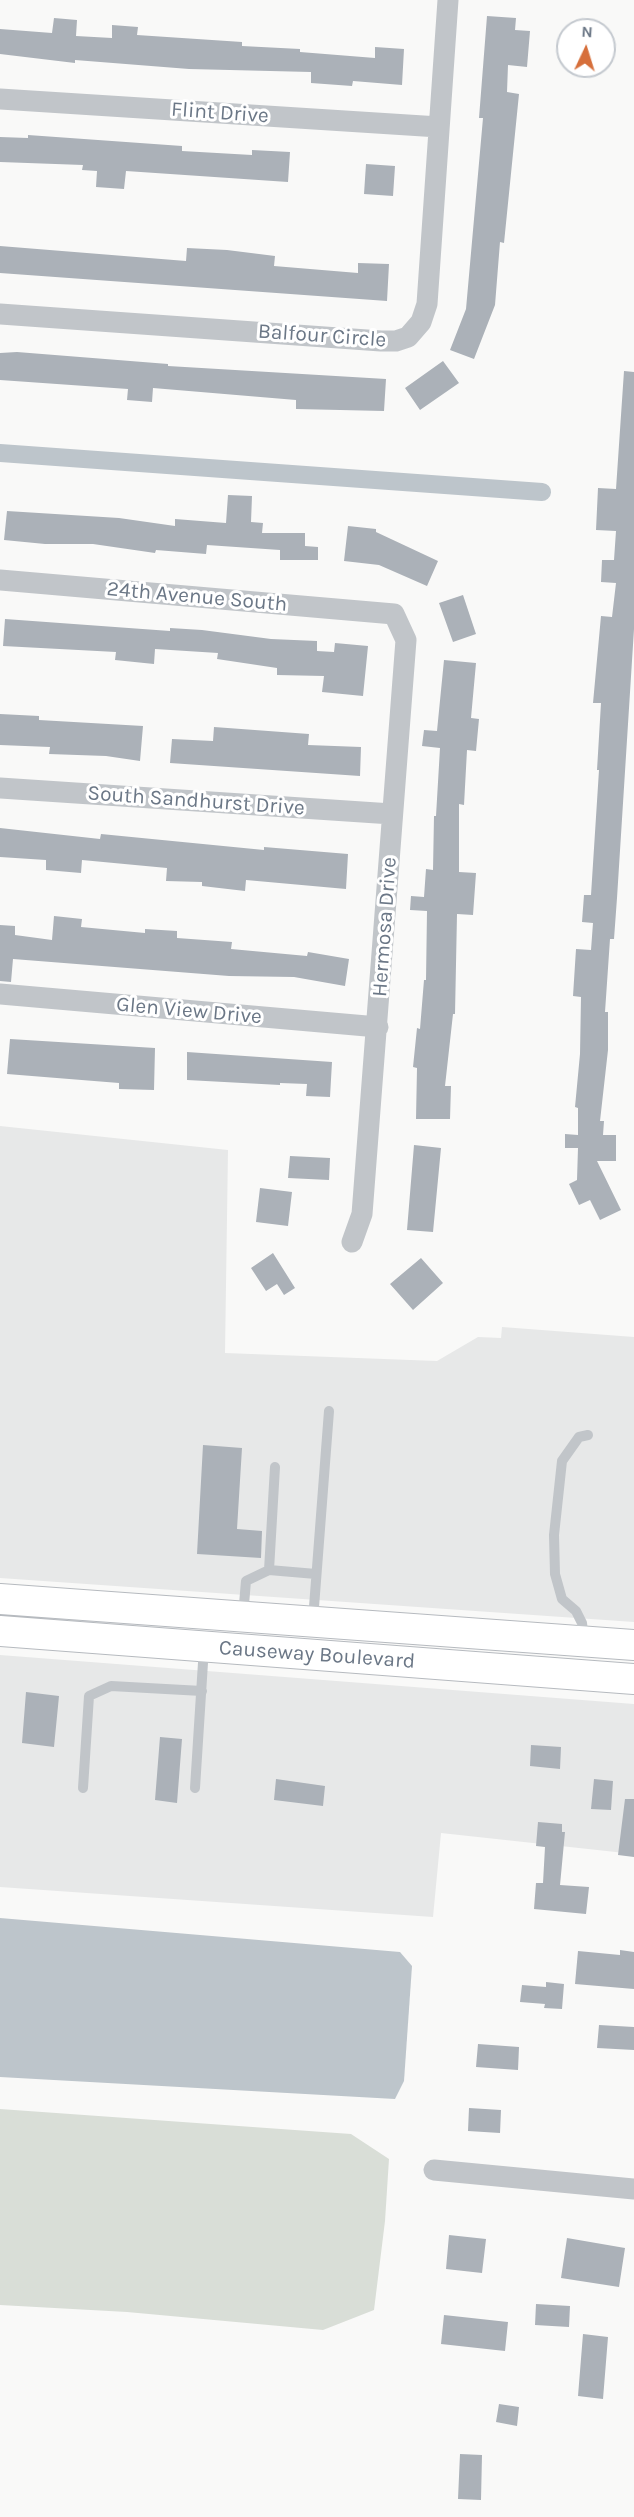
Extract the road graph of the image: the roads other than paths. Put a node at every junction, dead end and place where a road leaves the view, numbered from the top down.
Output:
1 (448, 0) edge
2 (0, 99) edge
3 (439, 127) junction
4 (0, 314) edge
5 (0, 580) edge
6 (393, 614) joint
7 (0, 788) edge
8 (392, 814) junction
9 (0, 994) edge
10 (378, 1027) junction
11 (352, 1242) dead end
12 (329, 1411) dead end
13 (588, 1435) dead end
14 (275, 1467) dead end
15 (268, 1570) junction
16 (316, 1574) junction
17 (0, 1599) edge
18 (231, 1617) junction
19 (313, 1623) junction
20 (0, 1631) edge
21 (584, 1642) junction
22 (634, 1645) edge
23 (209, 1647) junction
24 (634, 1679) edge
25 (202, 1691) junction
26 (83, 1788) dead end
27 (195, 1788) dead end
28 (434, 2170) dead end
29 (634, 2190) edge

1 - 3 street, Balfour Circle
2 - 3 street, Flint Drive
3 - 4 street, Balfour Circle
5 - 6 street, 24th Avenue South
6 - 8 street, Hermosa Drive
7 - 8 street, South Sandhurst Drive
8 - 10 street, Hermosa Drive
9 - 10 street, Glen View Drive
10 - 11 street, Hermosa Drive
12 - 16 lane
13 - 21 lane
14 - 15 lane
15 - 16 lane
15 - 18 lane
16 - 19 lane
17 - 18 main road, Causeway Boulevard
18 - 19 main road, Causeway Boulevard
18 - 23 street
19 - 21 main road, Causeway Boulevard
20 - 23 main road, Causeway Boulevard
21 - 22 main road, Causeway Boulevard
23 - 24 main road, Causeway Boulevard
23 - 25 lane
25 - 26 lane
25 - 27 lane
28 - 29 street

